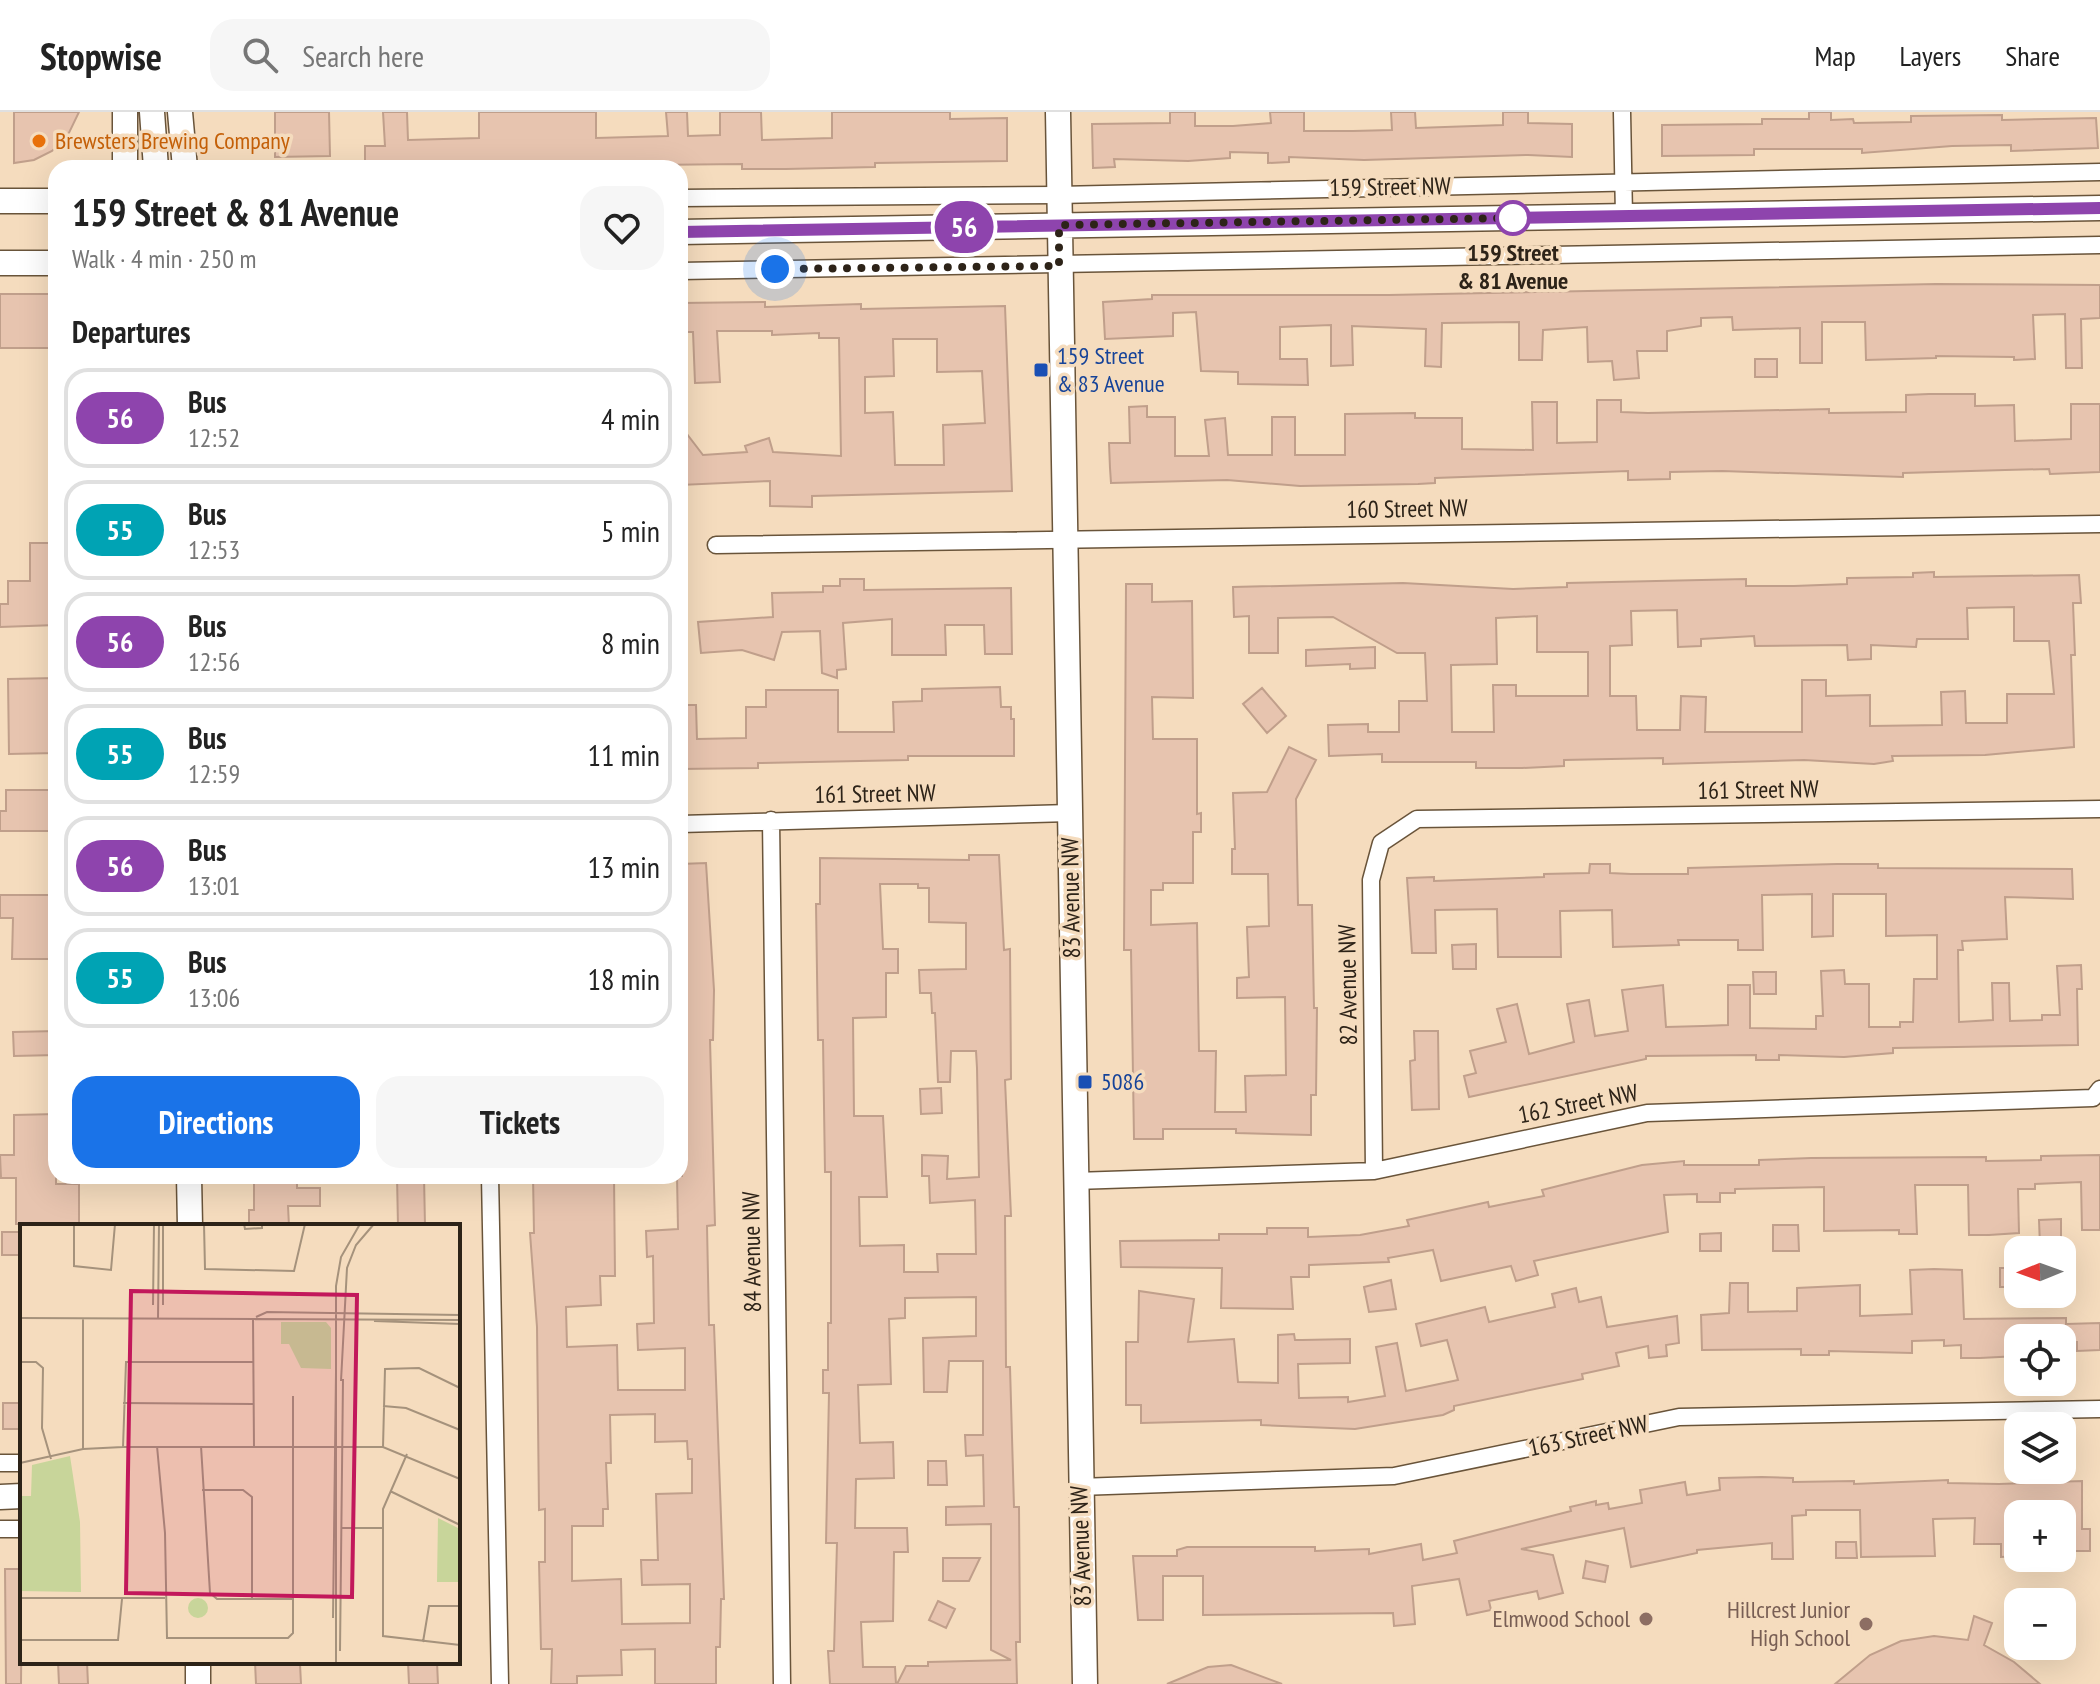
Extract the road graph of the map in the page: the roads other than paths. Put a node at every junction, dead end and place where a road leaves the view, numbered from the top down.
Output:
1 (125, 112) edge
2 (152, 112) edge
3 (180, 112) edge
4 (1058, 112) edge
5 (1622, 112) edge
6 (125, 160) edge
7 (155, 160) edge
8 (184, 160) edge
9 (2100, 172) edge
10 (1624, 181) junction
11 (1058, 195) junction
12 (688, 198) edge
13 (0, 201) edge
14 (48, 201) edge
15 (2100, 208) edge
16 (1624, 216) junction
17 (1059, 225) junction
18 (688, 232) edge
19 (2100, 245) edge
20 (0, 263) edge
21 (48, 263) edge
22 (1059, 266) junction
23 (688, 271) edge
24 (2100, 524) edge
25 (1065, 538) junction
26 (716, 545) dead end
27 (2100, 809) edge
28 (1070, 813) junction
29 (1417, 819) joint
30 (771, 820) junction
31 (688, 824) edge
32 (2097, 1094) edge
33 (1374, 1171) junction
34 (1075, 1181) junction
35 (189, 1184) edge
36 (490, 1184) edge
37 (190, 1224) edge
38 (2100, 1409) edge
39 (1079, 1487) junction
40 (20, 1496) edge
41 (0, 1497) edge
42 (500, 1684) edge
43 (782, 1684) edge
44 (1085, 1684) edge

1 - 6 main road
2 - 7 main road
3 - 8 main road
4 - 11 main road, 83 Avenue NW
5 - 10 street
9 - 10 street, 159 Street NW
10 - 11 street, 159 Street NW
10 - 16 street
11 - 12 street, 159 Street NW
11 - 17 main road, 83 Avenue NW
13 - 14 main road
15 - 16 main road, 159 Street NW
16 - 17 main road, 159 Street NW
17 - 18 main road, 159 Street NW
17 - 22 main road, 83 Avenue NW
19 - 22 street
20 - 21 main road
22 - 23 street
22 - 25 main road, 83 Avenue NW
24 - 25 street, 160 Street NW
25 - 26 street, 160 Street NW
25 - 28 main road, 83 Avenue NW
27 - 29 street, 161 Street NW
28 - 30 street, 161 Street NW
28 - 34 main road, 83 Avenue NW
29 - 33 street, 82 Avenue NW
30 - 31 street, 161 Street NW
30 - 43 street, 84 Avenue NW
32 - 33 street, 162 Street NW
33 - 34 street, 162 Street NW
34 - 39 main road, 83 Avenue NW
35 - 37 main road
36 - 42 street
38 - 39 street, 163 Street NW
39 - 44 main road, 83 Avenue NW
40 - 41 main road

